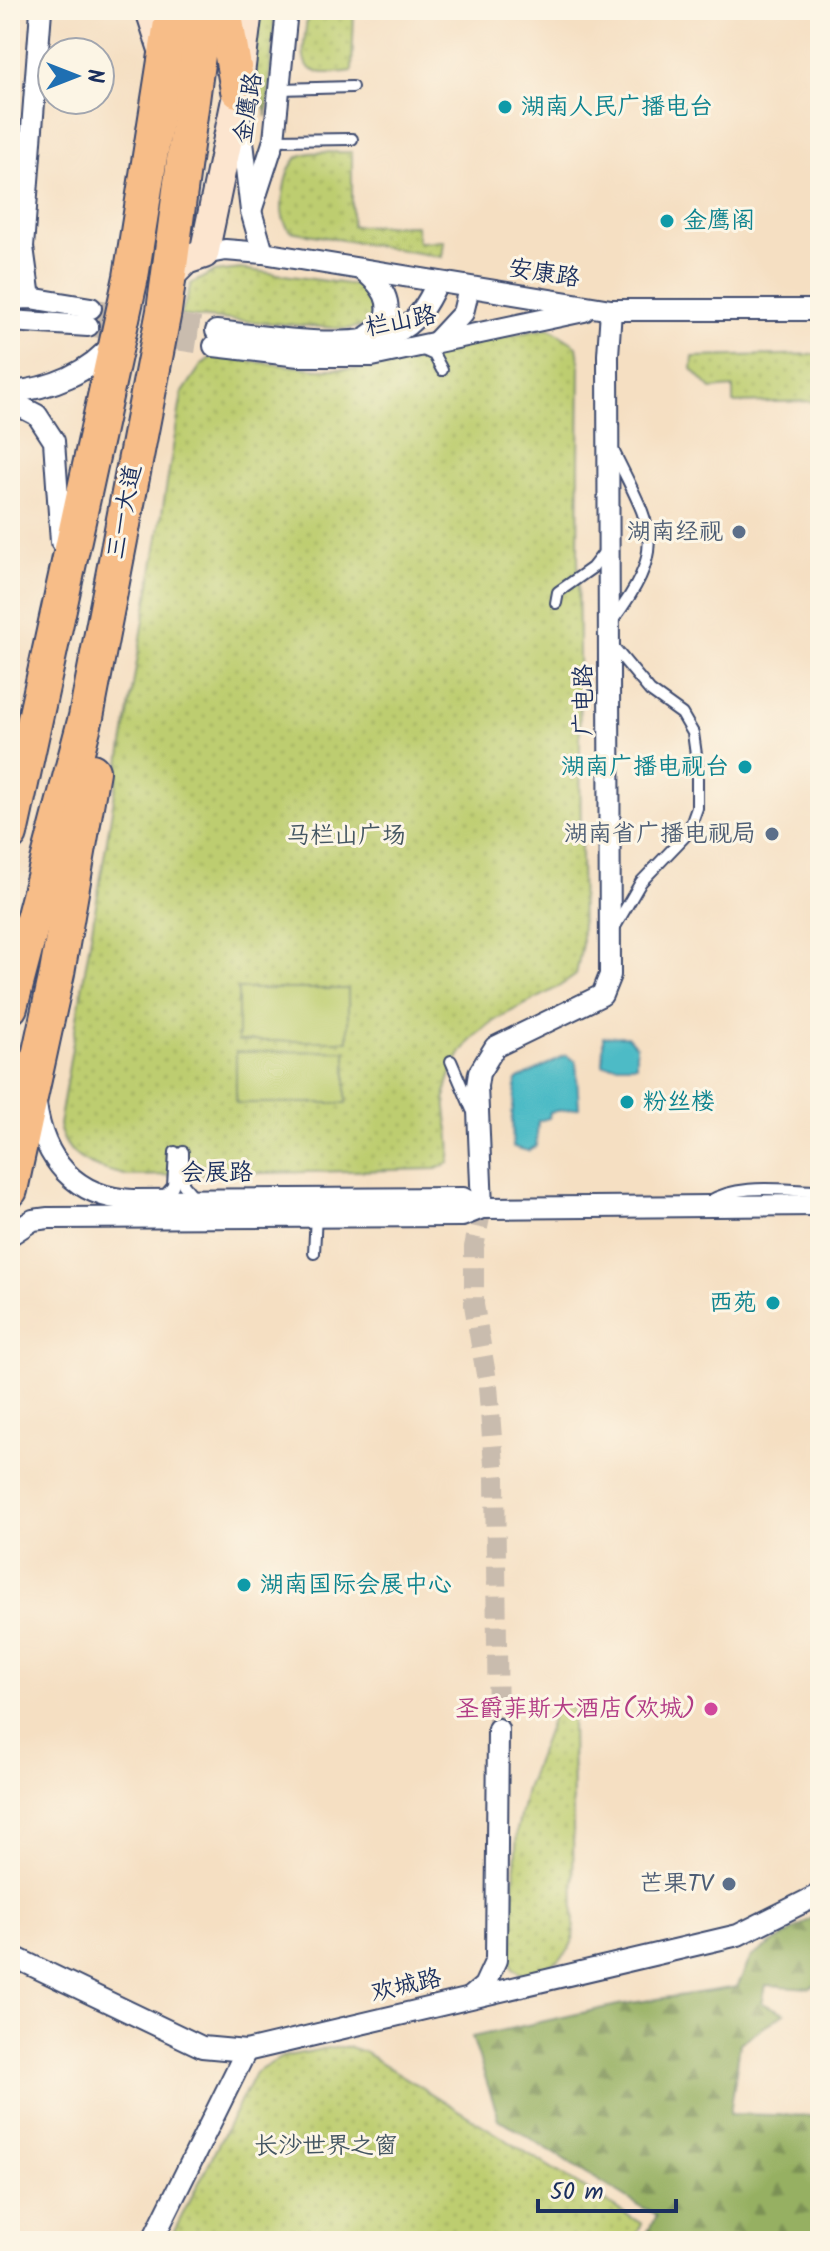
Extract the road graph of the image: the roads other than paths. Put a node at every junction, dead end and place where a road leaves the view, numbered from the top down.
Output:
1 (41, 10) edge
2 (150, 10) edge
3 (173, 10) edge
4 (204, 10) edge
5 (224, 10) edge
6 (248, 10) edge
7 (287, 10) edge
8 (166, 59) junction
9 (352, 87) dead end
10 (280, 89) junction
11 (238, 90) junction
12 (352, 139) dead end
13 (274, 140) junction
14 (251, 211) junction
15 (263, 253) junction
16 (204, 254) junction
17 (364, 271) junction
18 (168, 278) junction
19 (437, 283) junction
20 (469, 288) junction
21 (20, 298) edge
22 (604, 309) junction
23 (820, 310) edge
24 (10, 321) edge
25 (99, 324) junction
26 (366, 337) junction
27 (424, 346) junction
28 (442, 370) dead end
29 (150, 385) junction
30 (10, 392) edge
31 (10, 401) edge
32 (609, 441) junction
33 (609, 545) junction
34 (556, 603) dead end
35 (59, 619) junction
36 (610, 634) junction
37 (10, 834) edge
38 (612, 932) junction
39 (10, 1007) edge
40 (451, 1061) dead end
41 (36, 1073) junction
42 (478, 1123) junction
43 (10, 1190) edge
44 (820, 1191) edge
45 (160, 1199) junction
46 (204, 1199) junction
47 (820, 1205) edge
48 (702, 1206) junction
49 (482, 1208) junction
50 (316, 1212) junction
51 (10, 1235) edge
52 (314, 1253) dead end
53 (498, 1729) tunnel mouth
54 (820, 1894) edge
55 (10, 1955) edge
56 (469, 1998) junction
57 (246, 2051) junction
58 (152, 2241) edge

1 - 21 street
2 - 8 main road
3 - 8 highway, 三一大道
4 - 18 highway, 三一大道
5 - 11 highway
6 - 11 main road
7 - 10 street, 金鹰路
8 - 25 highway, 三一大道
9 - 10 lane
10 - 13 street, 金鹰路
11 - 14 street
11 - 16 main road
12 - 13 lane
13 - 14 street, 金鹰路
14 - 15 street
15 - 16 street, 安康路
15 - 17 street, 安康路
16 - 18 main road
17 - 19 street, 安康路
17 - 26 street
18 - 29 highway, 三一大道
19 - 20 street, 安康路
19 - 26 street, 栏山路
20 - 22 street, 安康路
20 - 27 street
21 - 25 street
22 - 23 street, 安康路
22 - 27 street, 栏山路
22 - 32 street, 广电路
24 - 25 street
25 - 30 street
25 - 35 highway, 三一大道
26 - 27 street, 栏山路
27 - 28 lane
29 - 39 highway, 三一大道
29 - 41 highway
31 - 35 street
32 - 33 street, 广电路
32 - 36 lane
33 - 34 lane
33 - 36 street, 广电路
35 - 37 highway, 三一大道
36 - 38 street, 广电路
36 - 38 lane
38 - 42 street, 广电路
40 - 42 lane
41 - 43 highway
41 - 45 street, 会展路
42 - 49 street, 广电路
44 - 48 lane
45 - 46 street, 会展路
45 - 46 lane
46 - 50 street, 会展路
47 - 48 street, 会展路
48 - 49 street, 会展路
49 - 50 street, 会展路
50 - 51 street, 会展路
50 - 52 lane
53 - 56 street
54 - 56 street, 欢城路
55 - 57 street, 欢城路
56 - 57 street, 欢城路
57 - 58 street

